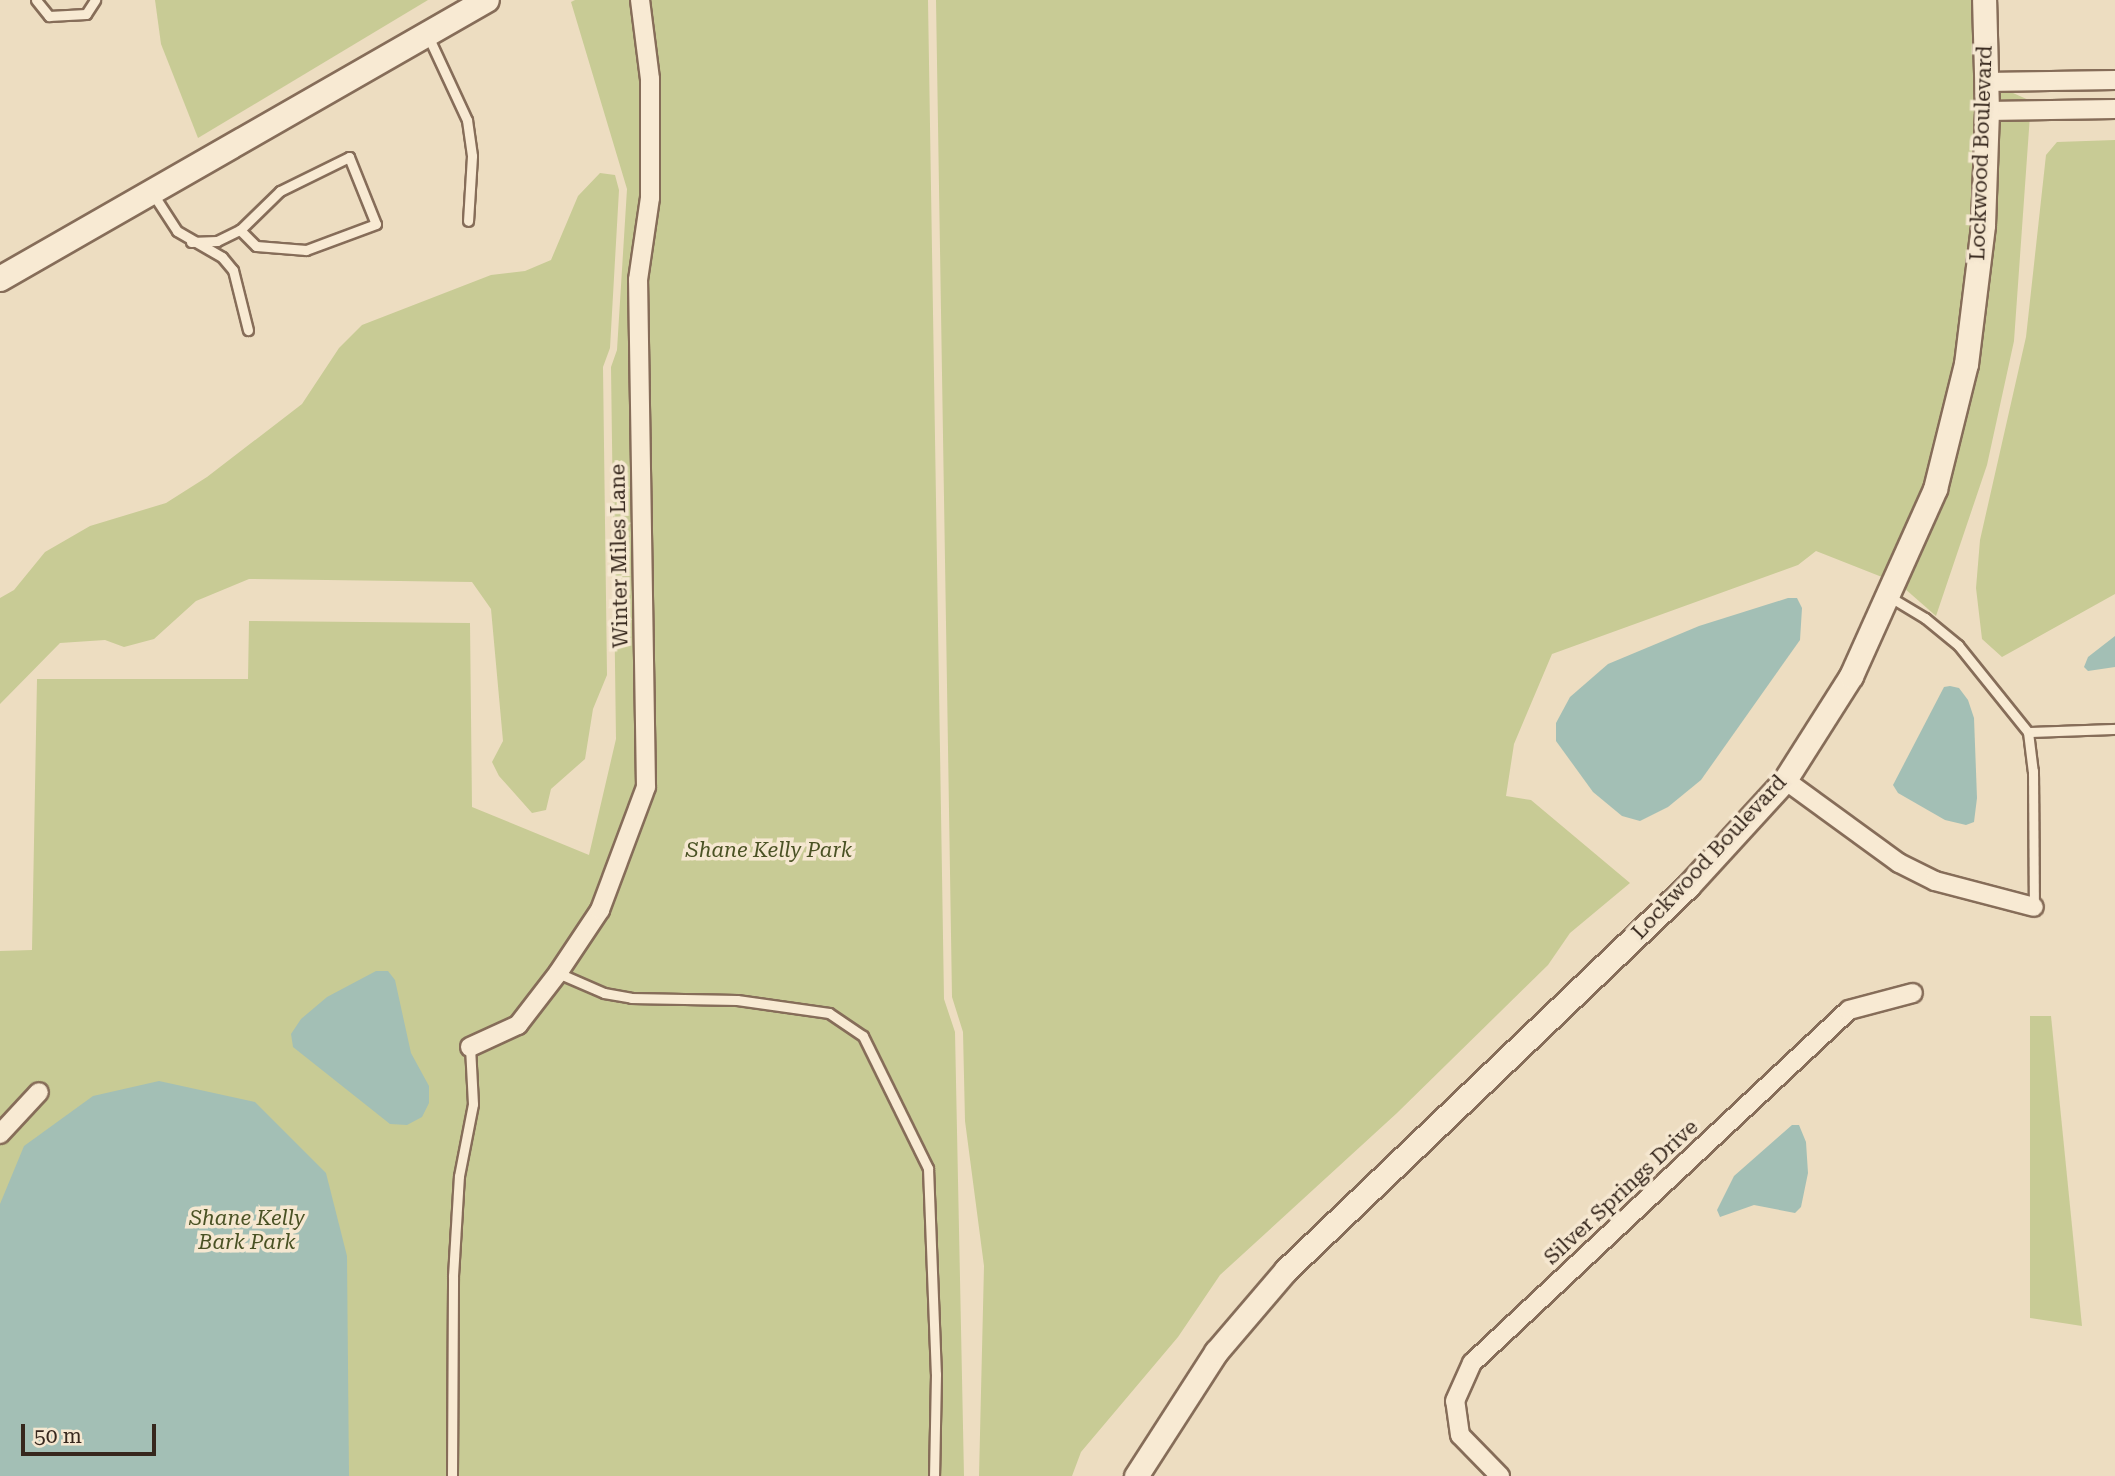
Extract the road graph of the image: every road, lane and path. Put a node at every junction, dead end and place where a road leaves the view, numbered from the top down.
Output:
1 (36, 0) edge
2 (95, 0) edge
3 (487, 0) edge
4 (640, 0) edge
5 (1984, 0) edge
6 (427, 35) junction
7 (2115, 80) edge
8 (1986, 82) junction
9 (2115, 109) edge
10 (1987, 111) junction
11 (152, 192) junction
12 (468, 222) dead end
13 (240, 230) junction
14 (191, 242) junction
15 (0, 279) edge
16 (248, 330) dead end
17 (1890, 597) junction
18 (2115, 729) edge
19 (2028, 732) junction
20 (1785, 780) junction
21 (2034, 907) joint
22 (558, 973) junction
23 (1913, 993) dead end
24 (470, 1047) joint
25 (39, 1092) dead end
26 (0, 1134) edge
27 (452, 1476) edge
28 (934, 1476) edge
29 (1136, 1476) edge
30 (1500, 1476) edge

1 - 2 lane
3 - 6 main road
4 - 22 street, Winter Miles Lane
5 - 8 street, Lockwood Boulevard
6 - 11 main road
6 - 12 lane
7 - 8 street
8 - 10 street, Lockwood Boulevard
9 - 10 street
10 - 17 street, Lockwood Boulevard
11 - 14 lane
11 - 15 main road
13 - 13 lane
13 - 14 lane
14 - 16 lane
17 - 19 lane
17 - 20 street, Lockwood Boulevard
18 - 19 lane
19 - 21 lane
20 - 21 street
20 - 29 street, Lockwood Boulevard
22 - 24 street, Winter Miles Lane
22 - 28 lane
23 - 30 street, Silver Springs Drive
24 - 27 lane
25 - 26 street

